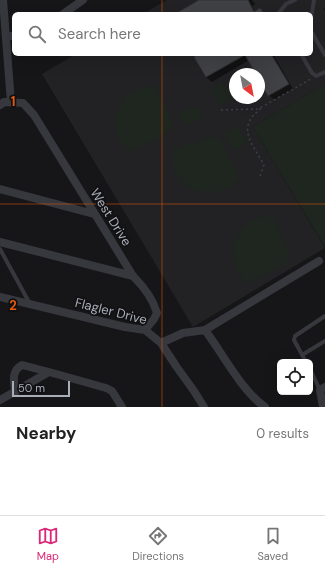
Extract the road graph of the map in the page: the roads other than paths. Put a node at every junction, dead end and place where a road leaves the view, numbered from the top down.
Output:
1 (3, 0) edge
2 (83, 0) edge
3 (284, 0) edge
4 (295, 0) edge
5 (314, 0) edge
6 (286, 4) junction
7 (66, 12) edge
8 (280, 12) edge
9 (312, 12) edge
10 (313, 34) edge
11 (10, 36) edge
12 (325, 55) edge
13 (302, 56) edge
14 (325, 72) edge
15 (11, 102) junction
16 (0, 105) edge
17 (0, 188) edge
18 (94, 214) junction
19 (0, 242) edge
20 (0, 249) edge
21 (319, 261) dead end
22 (133, 276) junction
23 (0, 297) edge
24 (30, 304) junction
25 (325, 316) edge
26 (145, 330) junction
27 (205, 330) junction
28 (325, 341) edge
29 (161, 344) junction
30 (302, 355) junction
31 (304, 359) edge
32 (49, 372) junction
33 (313, 373) edge
34 (323, 388) edge
35 (15, 392) junction
36 (0, 400) edge
37 (122, 407) edge
38 (204, 407) edge
39 (265, 407) edge
40 (323, 407) edge

1 - 11 street
2 - 7 street
3 - 6 lane
4 - 6 lane
5 - 9 lane
6 - 8 lane
10 - 12 lane
11 - 15 street
13 - 14 lane
15 - 16 street
15 - 18 street, West Drive
17 - 18 street
18 - 22 street, West Drive
19 - 22 street
20 - 24 lane
21 - 27 street
22 - 26 street, West Drive
23 - 24 street, Flagler Drive
24 - 26 street, Flagler Drive
25 - 30 lane
26 - 29 street, Flagler Drive
27 - 29 street
27 - 39 street
28 - 30 lane
29 - 38 street, Flagler Drive
30 - 31 lane
32 - 35 street
32 - 35 street
32 - 37 street
33 - 34 lane
34 - 40 street
35 - 36 street

